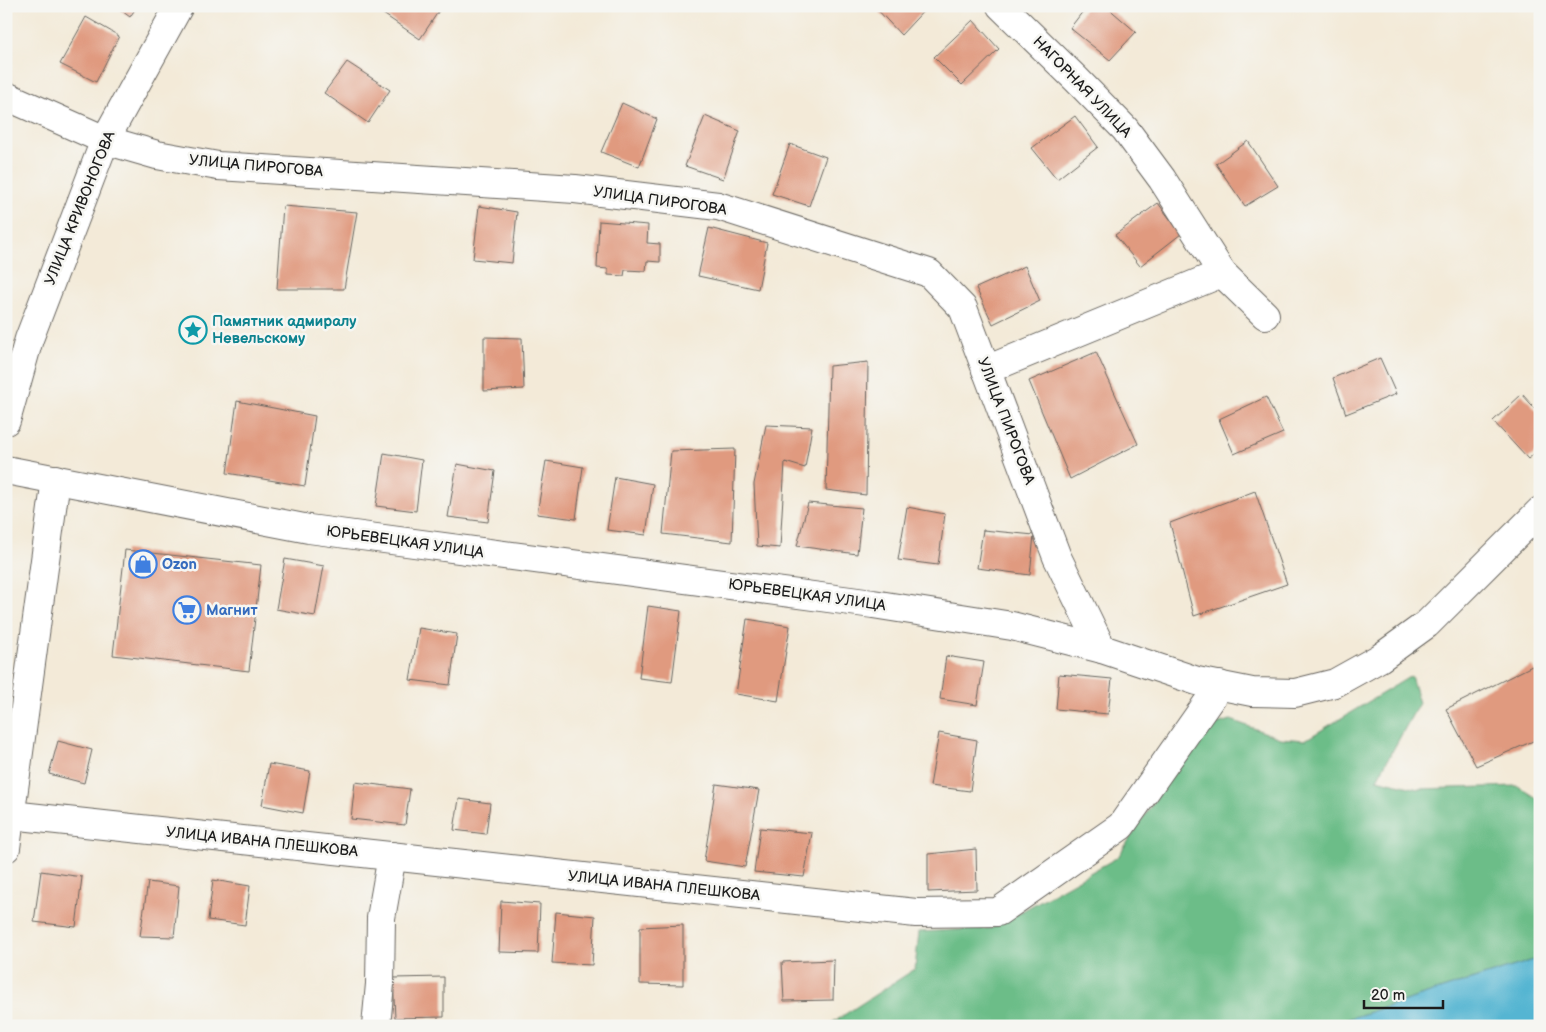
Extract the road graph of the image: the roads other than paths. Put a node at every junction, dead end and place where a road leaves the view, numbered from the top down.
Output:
1 (178, 6) edge
2 (1001, 6) edge
3 (6, 96) edge
4 (105, 140) junction
5 (1222, 273) junction
6 (1266, 315) dead end
7 (986, 370) junction
8 (6, 421) edge
9 (6, 470) edge
10 (56, 480) junction
11 (1540, 511) edge
12 (1102, 649) junction
13 (1220, 685) junction
14 (11, 814) junction
15 (6, 848) edge
16 (392, 856) junction
17 (376, 1026) edge

1 - 4 street, УЛИЦА КРИВОНОГОВА
2 - 5 street, НАГОРНАЯ УЛИЦА
3 - 4 street, УЛИЦА ПИРОГОВА
4 - 7 street, УЛИЦА ПИРОГОВА
4 - 8 street, УЛИЦА КРИВОНОГОВА
5 - 6 street, НАГОРНАЯ УЛИЦА
5 - 7 street
7 - 12 street, УЛИЦА ПИРОГОВА
9 - 10 street, ЮРЬЕВЕЦКАЯ УЛИЦА
10 - 12 street, ЮРЬЕВЕЦКАЯ УЛИЦА
10 - 14 street
11 - 13 street, ЮРЬЕВЕЦКАЯ УЛИЦА
12 - 13 street, ЮРЬЕВЕЦКАЯ УЛИЦА
13 - 16 street, УЛИЦА ИВАНА ПЛЕШКОВА
14 - 15 street
14 - 16 street, УЛИЦА ИВАНА ПЛЕШКОВА
16 - 17 street

